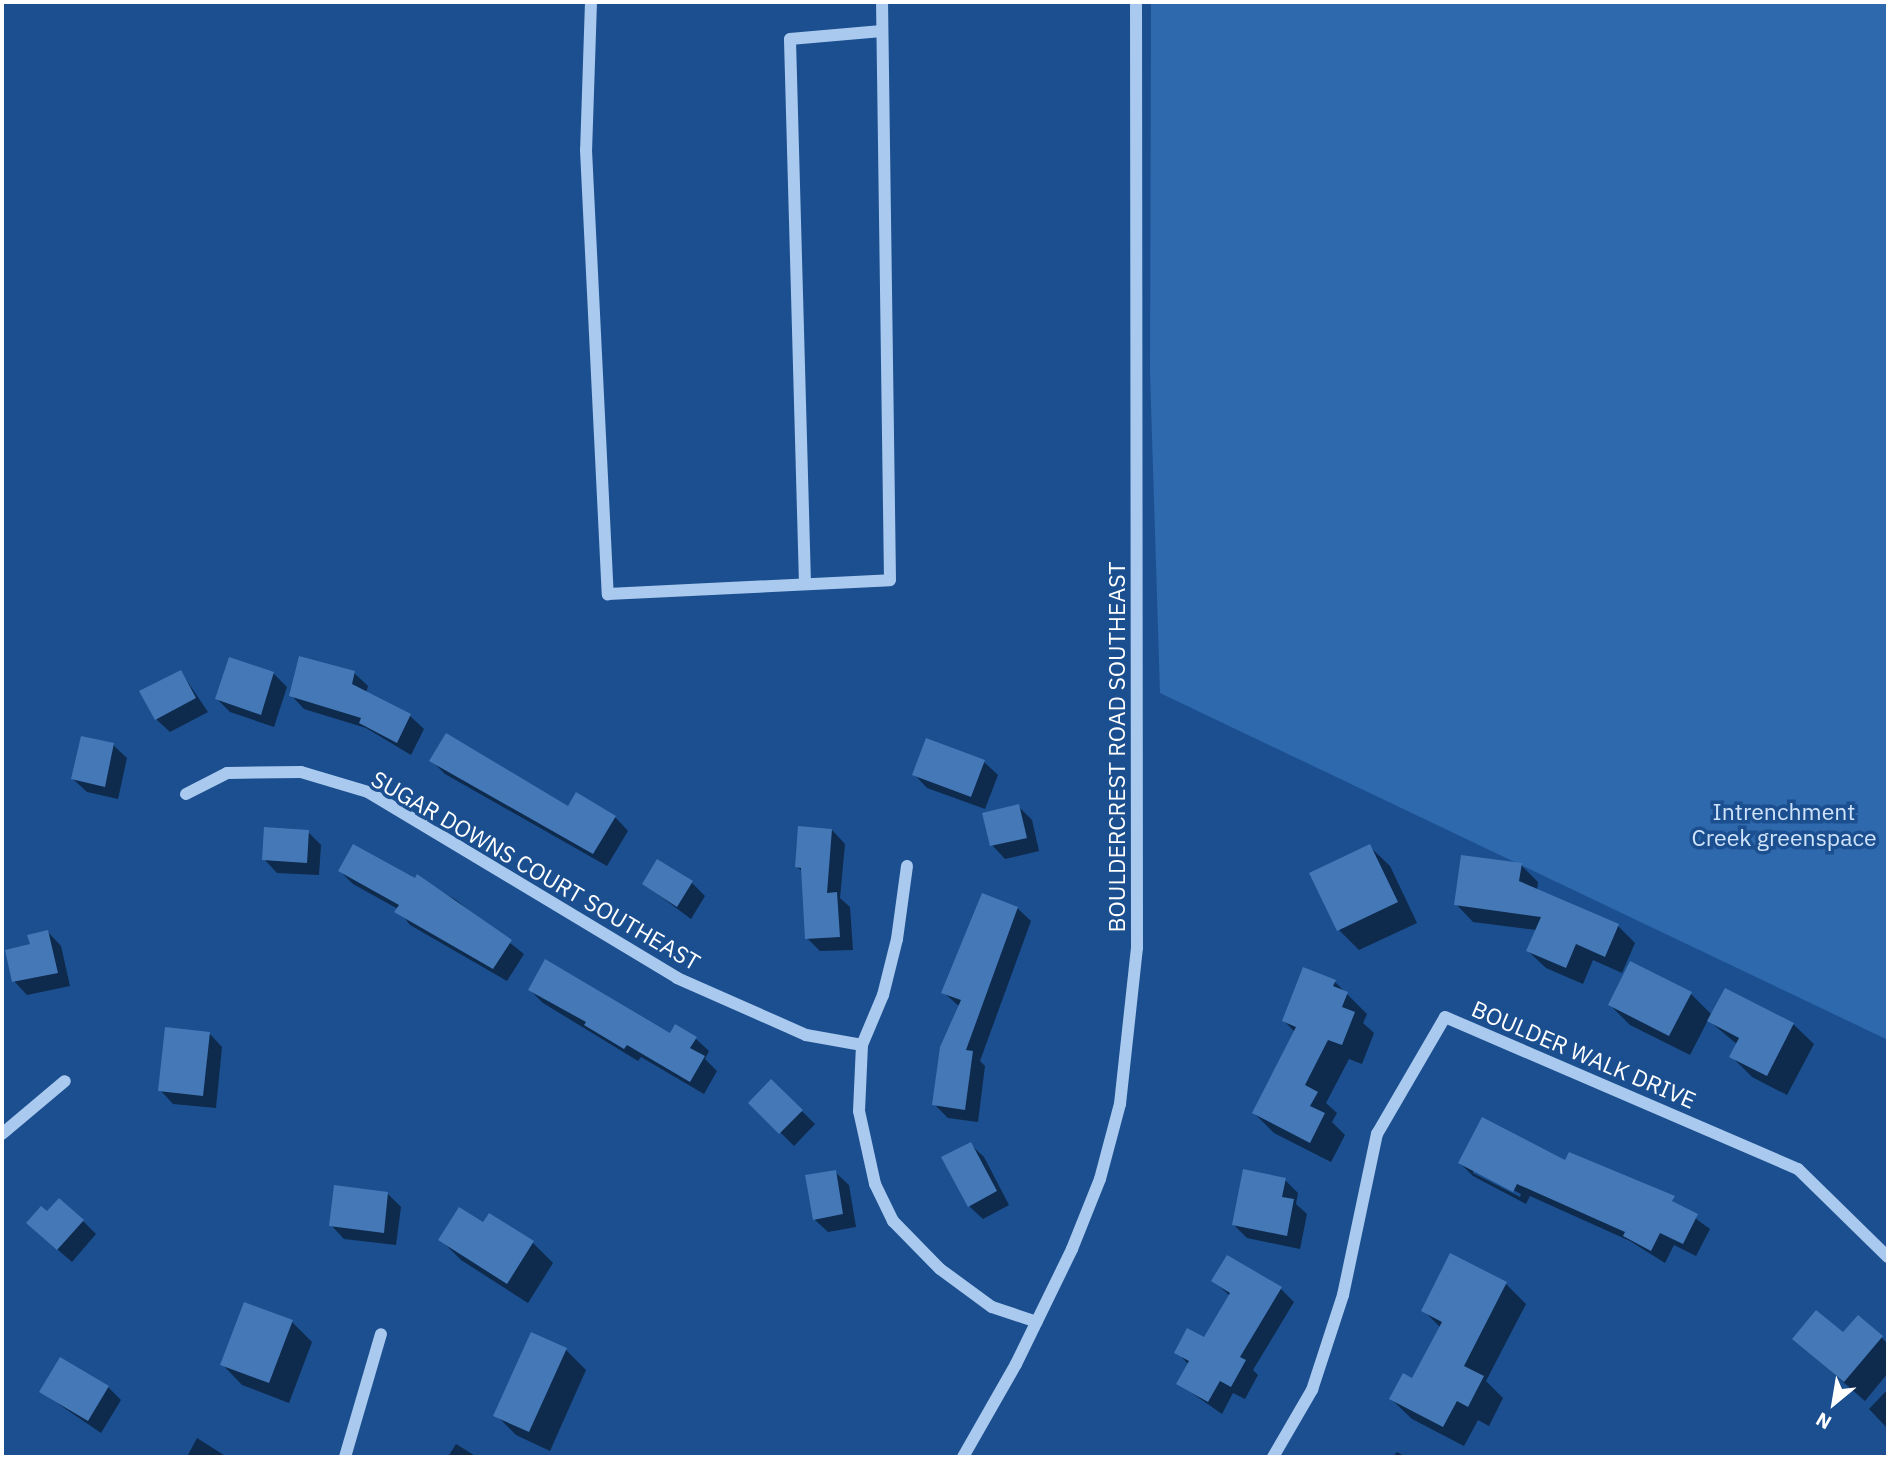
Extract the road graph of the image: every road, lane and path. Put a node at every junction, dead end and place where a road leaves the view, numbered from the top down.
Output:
1 (591, 2) edge
2 (882, 2) edge
3 (1136, 2) edge
4 (882, 31) junction
5 (805, 584) junction
6 (186, 794) dead end
7 (907, 866) dead end
8 (862, 1045) junction
9 (65, 1081) dead end
10 (2, 1134) edge
11 (1888, 1257) edge
12 (1037, 1322) junction
13 (382, 1334) dead end
14 (345, 1457) edge
15 (963, 1457) edge
16 (1273, 1457) edge

1 - 5 street
2 - 4 street
3 - 12 street, BOULDERCREST ROAD SOUTHEAST
4 - 5 street
4 - 5 street
6 - 8 street, SUGAR DOWNS COURT SOUTHEAST
7 - 8 street
8 - 12 street
9 - 10 street
11 - 16 street, BOULDER WALK DRIVE
12 - 15 street, BOULDERCREST ROAD SOUTHEAST
13 - 14 street

